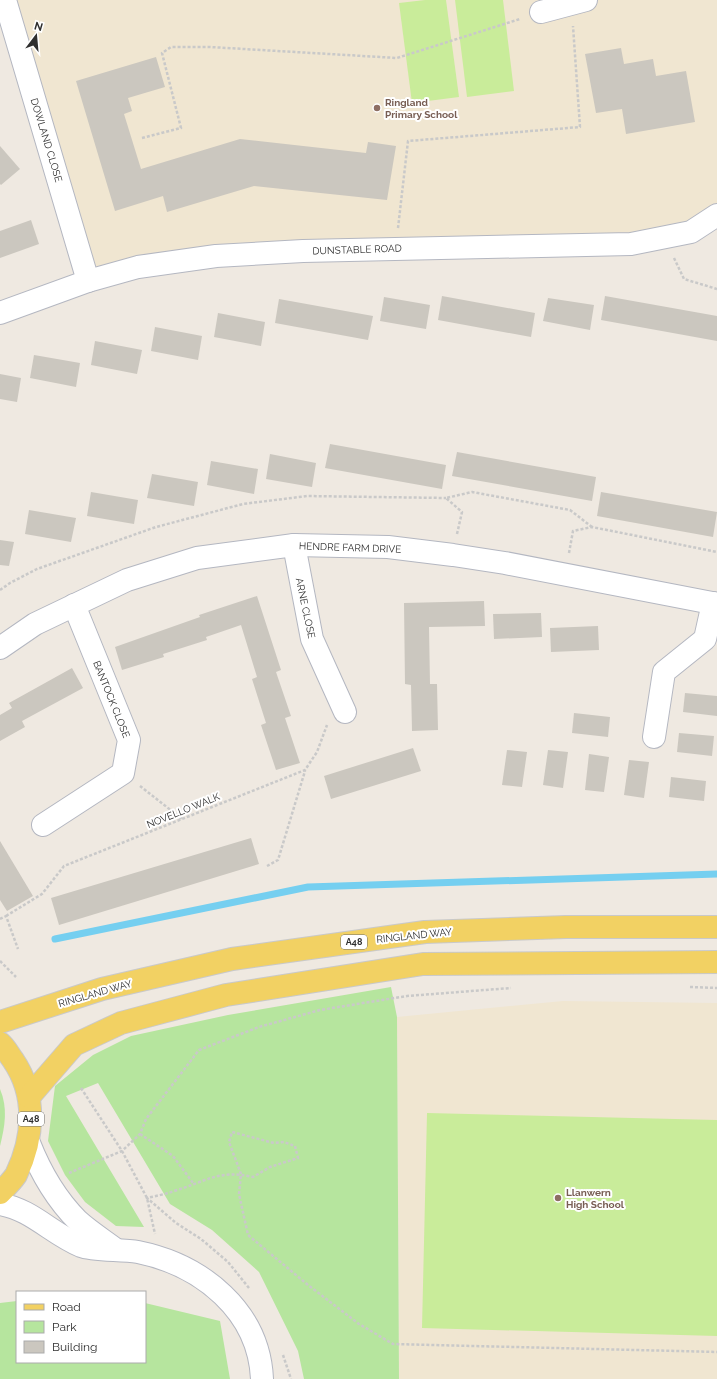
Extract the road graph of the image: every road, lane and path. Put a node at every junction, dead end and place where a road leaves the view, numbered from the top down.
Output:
1 (5, 0) edge
2 (579, 2) edge
3 (541, 12) joint
4 (142, 138) dead end
5 (717, 215) edge
6 (396, 248) junction
7 (680, 255) dead end
8 (88, 281) junction
9 (717, 289) edge
10 (0, 313) edge
11 (446, 498) junction
12 (592, 526) junction
13 (294, 545) junction
14 (717, 552) edge
15 (453, 555) junction
16 (565, 574) junction
17 (0, 590) edge
18 (715, 603) edge
19 (74, 605) junction
20 (0, 648) edge
21 (342, 704) joint
22 (654, 737) dead end
23 (305, 770) junction
24 (122, 772) junction
25 (182, 819) junction
26 (43, 825) dead end
27 (267, 866) dead end
28 (6, 916) junction
29 (0, 919) edge
30 (717, 927) edge
31 (18, 949) dead end
32 (0, 961) edge
33 (717, 962) edge
34 (16, 977) dead end
35 (685, 986) dead end
36 (515, 988) dead end
37 (717, 988) edge
38 (0, 1022) edge
39 (0, 1044) edge
40 (81, 1088) dead end
41 (29, 1097) junction
42 (140, 1134) junction
43 (29, 1143) junction
44 (122, 1151) junction
45 (241, 1174) junction
46 (192, 1183) junction
47 (51, 1185) junction
48 (0, 1193) edge
49 (147, 1198) junction
50 (0, 1204) edge
51 (115, 1249) junction
52 (160, 1257) junction
53 (253, 1292) dead end
54 (280, 1348) dead end
55 (717, 1352) edge
56 (262, 1379) edge
57 (291, 1379) edge

1 - 8 street, DOWLAND CLOSE
2 - 3 street
2 - 6 path
3 - 4 path
5 - 6 street, DUNSTABLE ROAD
6 - 8 street, DUNSTABLE ROAD
7 - 9 path
8 - 10 street, DUNSTABLE ROAD
11 - 12 path
11 - 15 path
11 - 17 path
12 - 14 path
12 - 16 path
13 - 15 street, HENDRE FARM DRIVE
13 - 19 street, HENDRE FARM DRIVE
13 - 21 street, ARNE CLOSE
15 - 16 street, HENDRE FARM DRIVE
16 - 18 street, HENDRE FARM DRIVE
18 - 22 street
19 - 20 street, HENDRE FARM DRIVE
19 - 24 street, BANTOCK CLOSE
21 - 23 path
23 - 25 path, NOVELLO WALK
23 - 27 path
24 - 25 path
24 - 26 street
25 - 28 path, NOVELLO WALK
28 - 29 path, NOVELLO WALK
28 - 31 path
30 - 38 main road, RINGLAND WAY / A48
32 - 34 path
33 - 41 main road, A48
35 - 37 path
36 - 42 path
39 - 41 main road, A48
40 - 44 path
41 - 43 main road, A48
42 - 44 path
42 - 46 path
43 - 47 street
43 - 48 main road, A48
44 - 47 path
44 - 49 path
45 - 45 path
45 - 46 path
45 - 55 path
46 - 49 path
47 - 51 street
49 - 52 path
49 - 53 path
50 - 51 street
51 - 52 street
52 - 56 street
54 - 57 path

